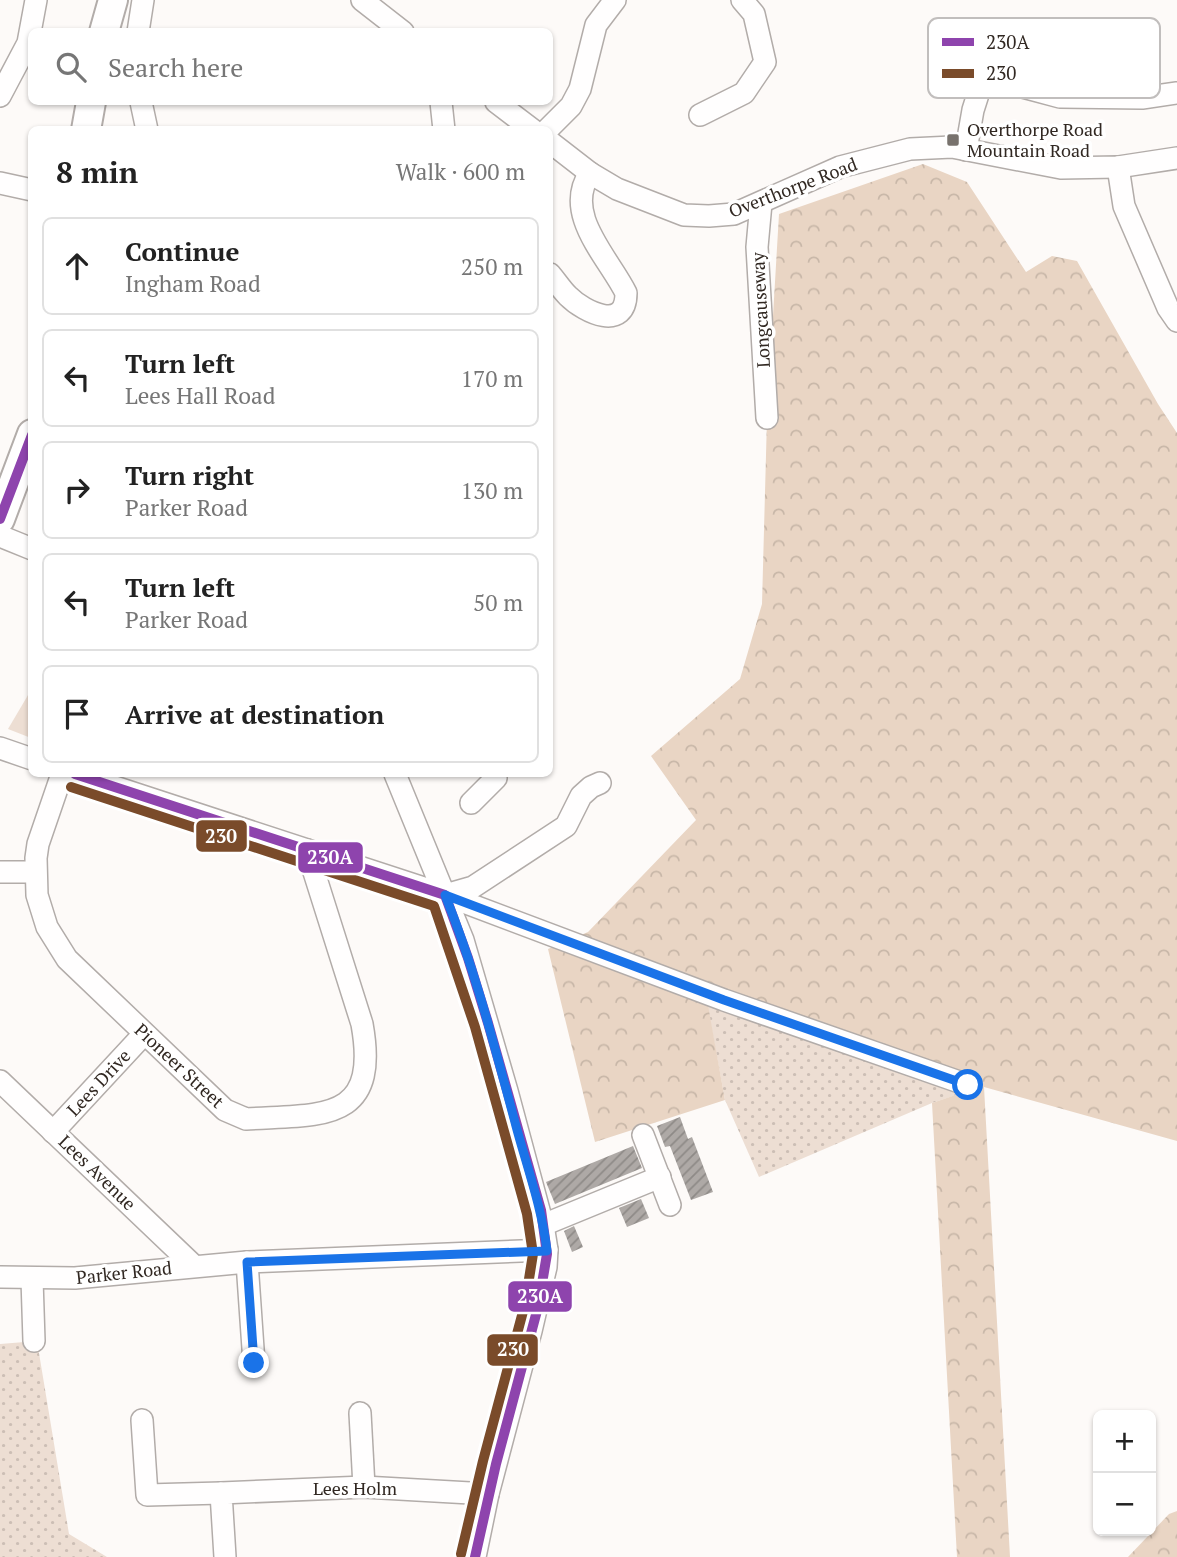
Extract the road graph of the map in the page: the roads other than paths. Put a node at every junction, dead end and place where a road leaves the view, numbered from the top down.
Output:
1 (36, 0) edge
2 (113, 0) edge
3 (143, 0) edge
4 (362, 0) edge
5 (615, 0) edge
6 (742, 0) edge
7 (31, 28) edge
8 (105, 28) edge
9 (139, 28) edge
10 (398, 28) edge
11 (28, 43) edge
12 (0, 96) edge
13 (977, 98) edge
14 (90, 105) edge
15 (142, 105) edge
16 (441, 105) edge
17 (500, 105) edge
18 (700, 115) dead end
19 (87, 126) edge
20 (146, 126) edge
21 (444, 126) edge
22 (528, 126) edge
23 (551, 126) edge
24 (553, 144) edge
25 (966, 150) junction
26 (1177, 158) edge
27 (1118, 167) junction
28 (590, 173) junction
29 (0, 183) edge
30 (28, 189) edge
31 (761, 202) junction
32 (553, 278) edge
33 (1177, 321) edge
34 (767, 418) dead end
35 (28, 445) edge
36 (0, 519) edge
37 (0, 536) edge
38 (28, 547) edge
39 (0, 748) edge
40 (28, 758) edge
41 (61, 777) edge
42 (84, 777) edge
43 (134, 777) edge
44 (396, 777) edge
45 (496, 777) edge
46 (600, 783) dead end
47 (122, 790) junction
48 (471, 803) dead end
49 (307, 850) junction
50 (0, 872) edge
51 (35, 872) junction
52 (445, 895) junction
53 (144, 1034) junction
54 (0, 1081) edge
55 (968, 1085) dead end
56 (53, 1132) junction
57 (643, 1135) dead end
58 (660, 1177) junction
59 (670, 1205) dead end
60 (543, 1225) junction
61 (547, 1251) junction
62 (247, 1262) junction
63 (194, 1266) junction
64 (0, 1277) edge
65 (33, 1279) junction
66 (34, 1341) dead end
67 (254, 1363) dead end
68 (360, 1413) dead end
69 (142, 1420) dead end
70 (364, 1487) junction
71 (221, 1493) junction
72 (488, 1494) junction
73 (225, 1557) edge
74 (475, 1557) edge

1 - 7 street
2 - 8 main road
3 - 9 street
4 - 10 street
5 - 23 street
6 - 18 street
11 - 12 street
13 - 25 street
14 - 19 main road
15 - 20 street
16 - 21 street
17 - 22 street
24 - 28 street, Overthorpe Road
25 - 27 street, Overthorpe Road
25 - 31 street, Overthorpe Road
26 - 27 street, Overthorpe Road
27 - 33 street
28 - 31 street, Overthorpe Road
28 - 32 street
29 - 30 street
31 - 34 street, Longcauseway
35 - 36 main road
37 - 38 street
39 - 40 street
41 - 51 street, Pioneer Street
42 - 47 street
43 - 47 street
44 - 52 street
45 - 48 street
46 - 52 street
47 - 49 street
49 - 52 street
49 - 53 street, Pioneer Street
50 - 51 street
51 - 53 street, Pioneer Street
52 - 55 street
52 - 60 street
53 - 56 street, Lees Drive
54 - 56 street, Lees Avenue
56 - 63 street, Lees Avenue
57 - 58 street
58 - 59 street
58 - 60 street
60 - 61 street
61 - 62 street, Parker Road
61 - 72 street
62 - 63 street, Parker Road
62 - 67 street
63 - 65 street, Parker Road
64 - 65 street, Parker Road
65 - 66 street
68 - 70 street
69 - 71 street, Lees Holm
70 - 71 street, Lees Holm
70 - 72 street, Lees Holm
71 - 73 street
72 - 74 street

